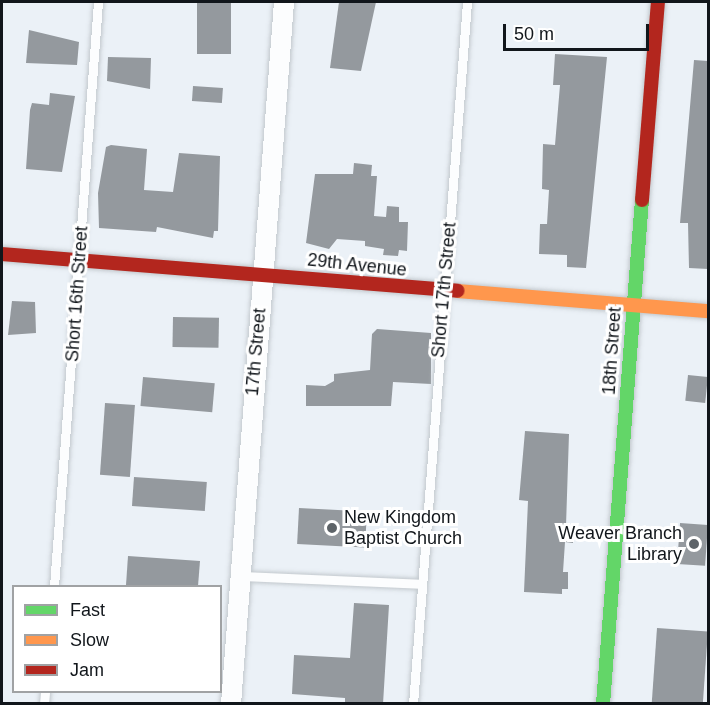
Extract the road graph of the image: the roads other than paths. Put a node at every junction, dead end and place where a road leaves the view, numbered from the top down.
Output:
1 (98, 2) edge
2 (284, 2) edge
3 (467, 2) edge
4 (658, 2) edge
5 (2, 254) edge
6 (80, 260) junction
7 (263, 273) junction
8 (444, 292) junction
9 (634, 303) junction
10 (708, 311) edge
11 (240, 576) junction
12 (421, 581) junction
13 (54, 585) edge
14 (231, 704) edge
15 (413, 704) edge
16 (603, 704) edge

1 - 6 lane, Short 16th Street
2 - 7 street, 17th Street
3 - 8 lane, Short 17th Street
4 - 9 street, 18th Street
5 - 6 street, 29th Avenue
6 - 7 street, 29th Avenue
6 - 13 lane, Short 16th Street
7 - 8 street, 29th Avenue
7 - 11 street, 17th Street
8 - 9 street, 29th Avenue
8 - 12 lane, Short 17th Street
9 - 10 street, 29th Avenue
9 - 16 street, 18th Street
11 - 12 lane
11 - 14 street, 17th Street
12 - 15 lane, Short 17th Street

